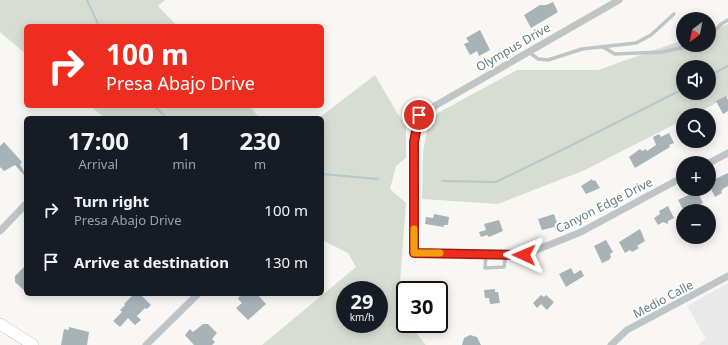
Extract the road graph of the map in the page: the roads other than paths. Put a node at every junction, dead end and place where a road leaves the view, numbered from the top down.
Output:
1 (618, 0) edge
2 (674, 14) dead end
3 (728, 20) edge
4 (716, 29) edge
5 (602, 47) junction
6 (676, 49) edge
7 (528, 52) junction
8 (728, 153) edge
9 (716, 159) edge
10 (676, 181) edge
11 (24, 206) edge
12 (0, 231) edge
13 (414, 253) joint
14 (486, 254) junction
15 (506, 254) junction
16 (728, 276) edge
17 (196, 296) edge
18 (0, 324) edge
19 (33, 345) edge
20 (146, 345) edge
21 (611, 345) edge

1 - 7 street, Olympus Drive
2 - 5 lane
3 - 4 lane
5 - 6 lane
5 - 7 lane
7 - 13 street, Olympus Drive
8 - 9 street
10 - 15 street, Canyon Edge Drive
11 - 12 street
13 - 14 street, Canyon Edge Drive
14 - 15 street, Canyon Edge Drive
14 - 15 lane
16 - 21 street, Medio Calle
17 - 20 street
18 - 19 street

